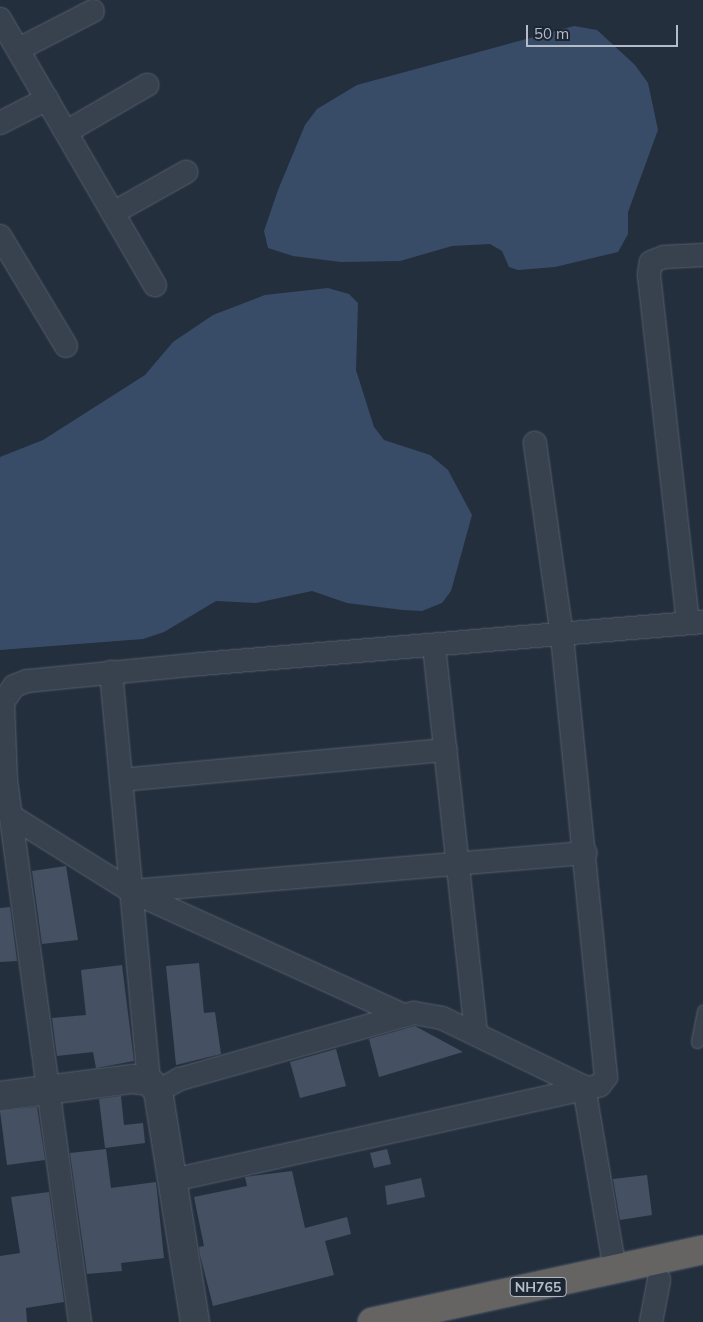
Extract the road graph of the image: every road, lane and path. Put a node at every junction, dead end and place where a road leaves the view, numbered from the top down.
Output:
1 (93, 11) dead end
2 (0, 19) edge
3 (19, 49) junction
4 (146, 84) dead end
5 (47, 99) junction
6 (0, 123) edge
7 (66, 132) junction
8 (186, 172) dead end
9 (113, 213) junction
10 (0, 236) edge
11 (703, 255) edge
12 (155, 285) dead end
13 (66, 346) dead end
14 (535, 443) dead end
15 (695, 623) edge
16 (562, 636) junction
17 (434, 646) junction
18 (111, 672) junction
19 (446, 750) junction
20 (121, 780) junction
21 (11, 816) junction
22 (585, 853) junction
23 (459, 864) junction
24 (131, 891) junction
25 (703, 1011) edge
26 (405, 1016) junction
27 (476, 1034) junction
28 (697, 1042) dead end
29 (154, 1086) junction
30 (584, 1087) junction
31 (50, 1091) junction
32 (0, 1096) edge
33 (173, 1180) junction
34 (703, 1250) edge
35 (703, 1270) edge
36 (615, 1271) junction
37 (659, 1280) junction
38 (80, 1322) edge
39 (195, 1322) edge
40 (372, 1322) edge
41 (457, 1322) edge
42 (651, 1322) edge

1 - 3 street
2 - 3 street
3 - 5 street
4 - 7 street
5 - 6 street
5 - 7 street
7 - 9 street
8 - 9 street
9 - 12 street
10 - 13 street
11 - 15 street
14 - 16 street
15 - 16 street
16 - 17 street
16 - 22 street
17 - 18 street
17 - 19 street
18 - 20 street
18 - 21 street
19 - 20 street
19 - 23 street
20 - 24 street
21 - 24 street
21 - 31 street
22 - 23 street
22 - 30 street
23 - 24 street
23 - 27 street
24 - 26 street
24 - 29 street
25 - 28 lane
26 - 27 street
26 - 29 street
27 - 30 street
29 - 31 street
29 - 33 street
30 - 33 street
30 - 36 street
31 - 32 street
31 - 38 street
33 - 39 street
34 - 36 highway, NH765
35 - 37 highway, NH765
36 - 40 highway, NH765
37 - 41 highway, NH765
37 - 42 street

